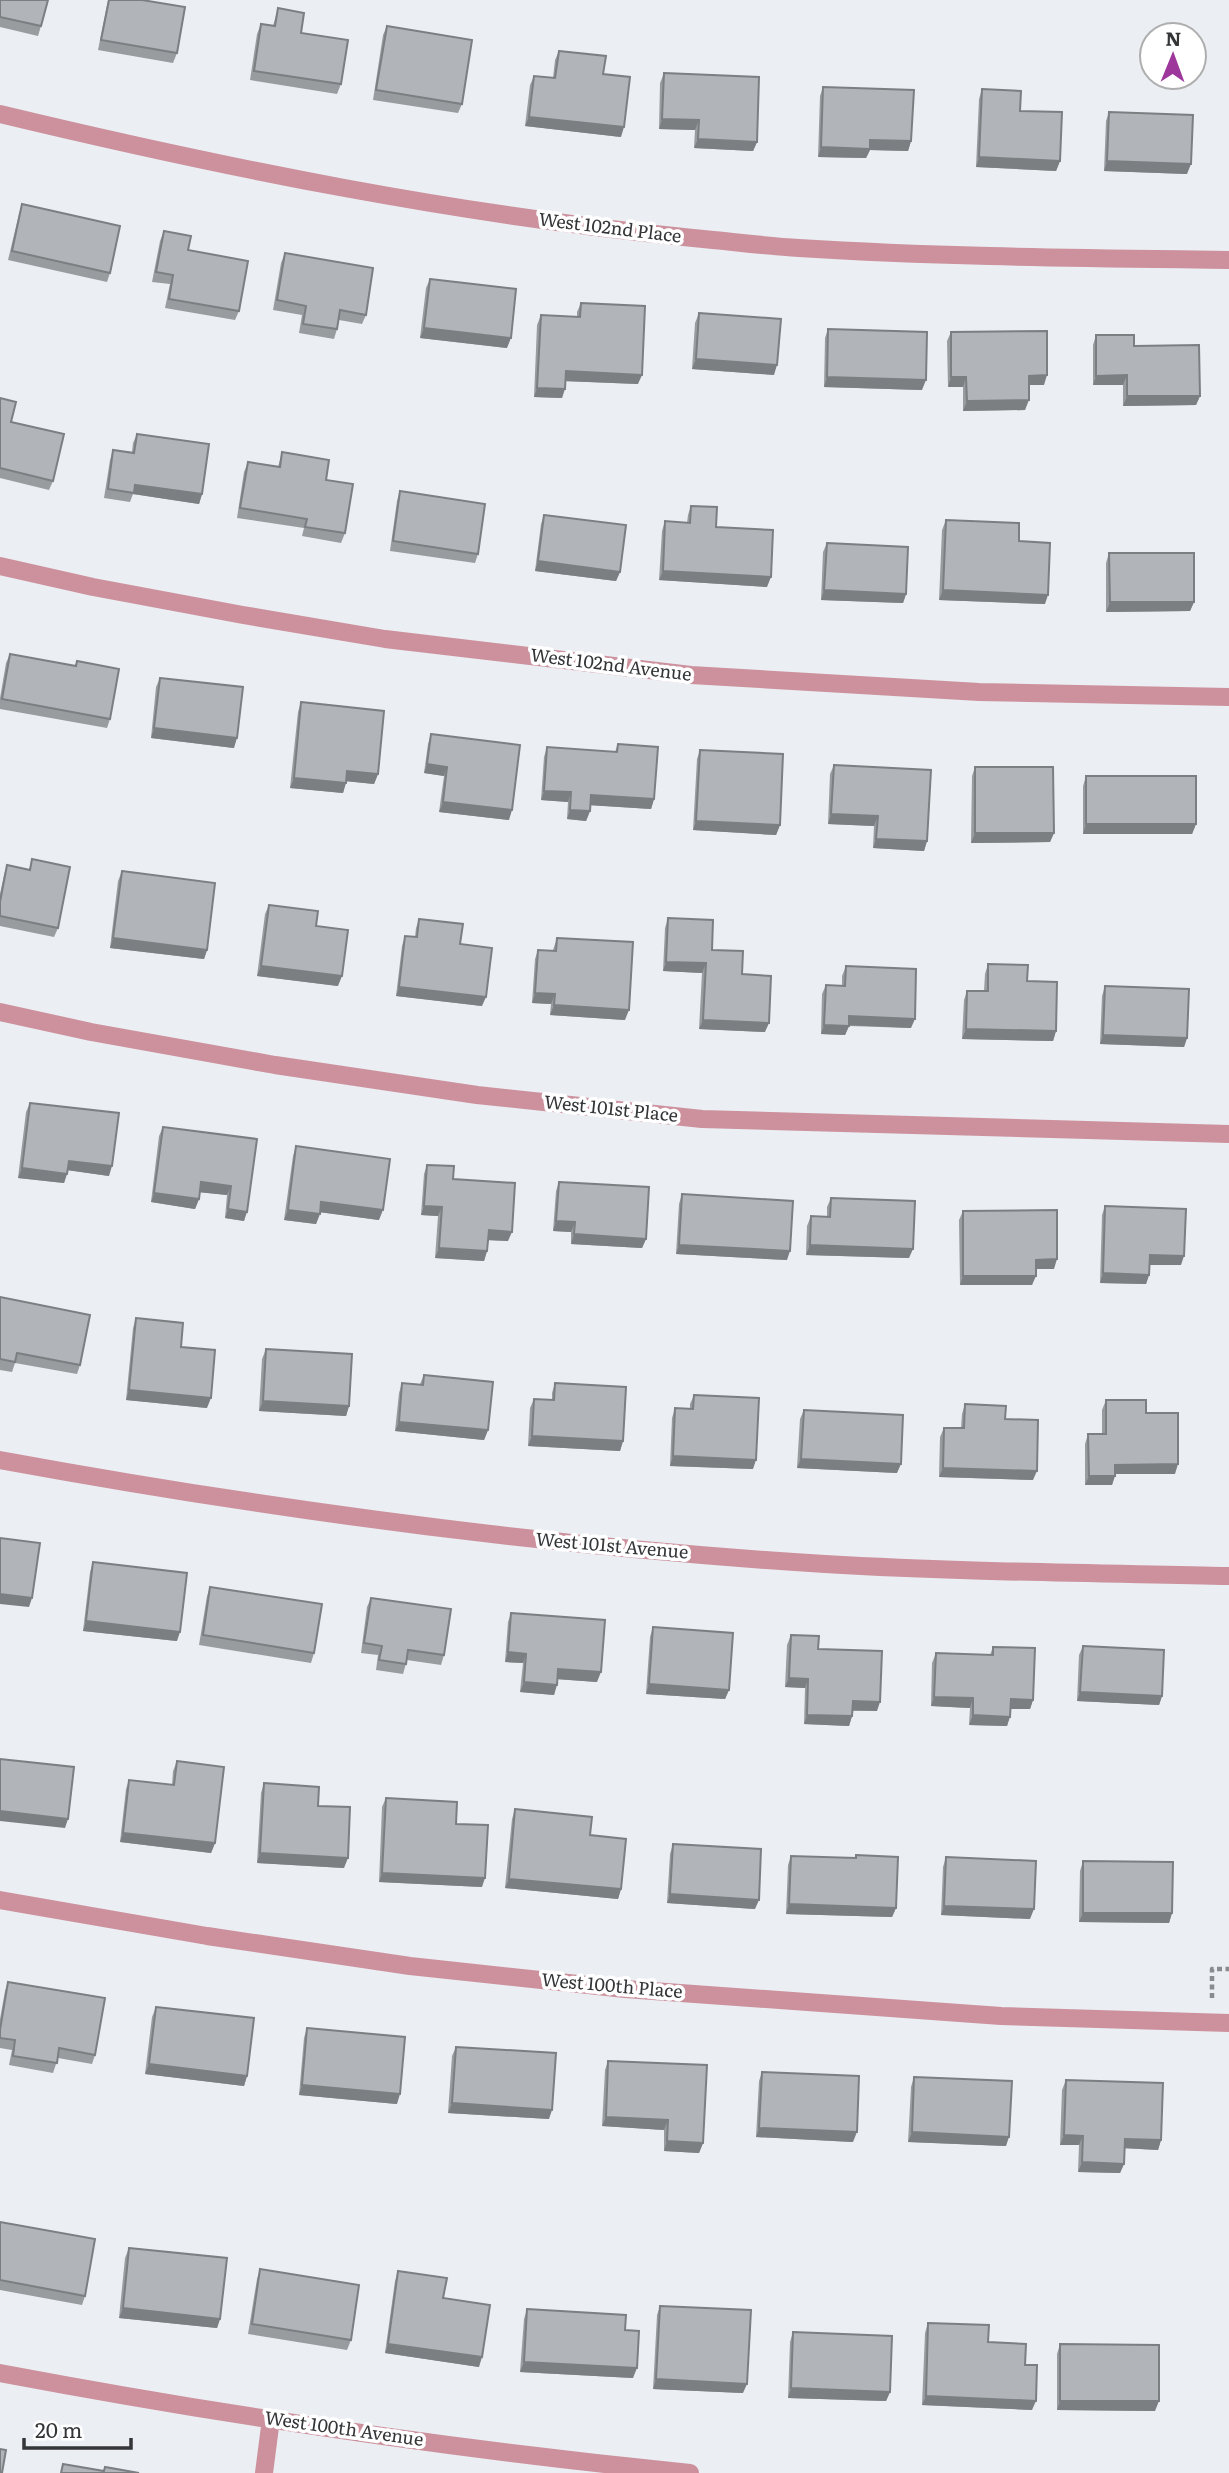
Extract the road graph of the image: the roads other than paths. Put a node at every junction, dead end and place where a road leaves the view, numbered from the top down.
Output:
1 (0, 114) edge
2 (1229, 260) edge
3 (0, 566) edge
4 (1229, 696) edge
5 (0, 1012) edge
6 (1229, 1134) edge
7 (0, 1460) edge
8 (1229, 1576) edge
9 (0, 1900) edge
10 (1229, 2023) edge
11 (0, 2373) edge
12 (271, 2419) junction
13 (264, 2473) edge
14 (690, 2473) edge

1 - 2 street, West 102nd Place
3 - 4 street, West 102nd Avenue
5 - 6 street, West 101st Place
7 - 8 street, West 101st Avenue
9 - 10 street, West 100th Place
11 - 12 street, West 100th Avenue
12 - 13 street
12 - 14 street, West 100th Avenue

